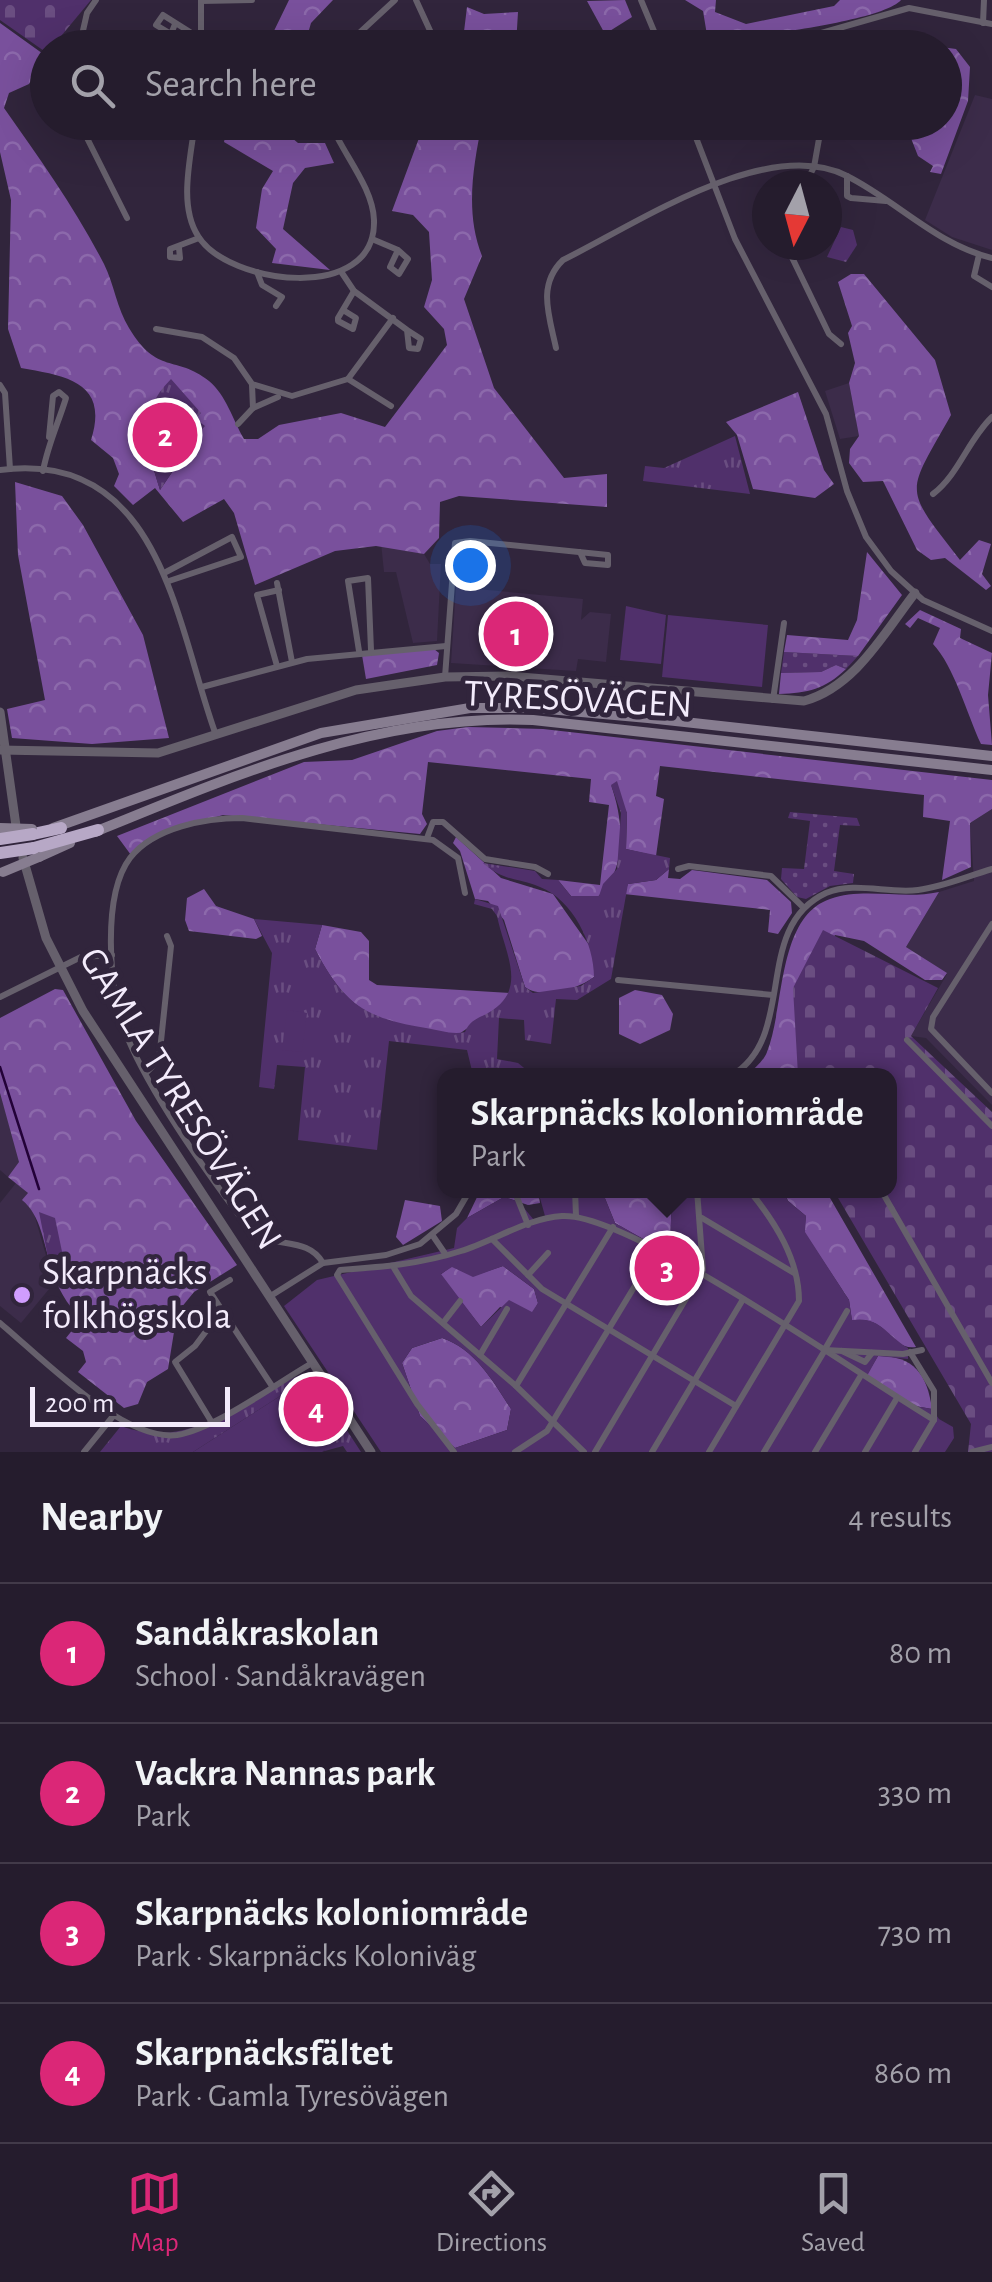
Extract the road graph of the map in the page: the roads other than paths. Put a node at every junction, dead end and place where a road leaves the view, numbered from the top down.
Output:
1 (96, 0) edge
2 (201, 0) edge
3 (252, 0) edge
4 (395, 0) edge
5 (416, 0) edge
6 (641, 0) edge
7 (984, 0) edge
8 (236, 1) edge
9 (909, 4) edge
10 (982, 23) junction
11 (176, 24) dead end
12 (992, 24) edge
13 (83, 30) edge
14 (184, 30) edge
15 (201, 30) edge
16 (362, 30) edge
17 (430, 30) edge
18 (654, 30) edge
19 (830, 30) edge
20 (88, 140) edge
21 (193, 140) edge
22 (339, 140) edge
23 (697, 140) edge
24 (819, 140) edge
25 (814, 166) junction
26 (812, 170) edge
27 (847, 176) junction
28 (713, 185) junction
29 (890, 202) junction
30 (127, 218) dead end
31 (199, 238) junction
32 (372, 240) junction
33 (180, 248) dead end
34 (398, 250) dead end
35 (979, 255) junction
36 (992, 258) edge
37 (793, 260) edge
38 (256, 271) junction
39 (342, 273) junction
40 (992, 287) edge
41 (354, 291) junction
42 (276, 306) dead end
43 (343, 310) dead end
44 (393, 318) junction
45 (156, 328) dead end
46 (407, 330) dead end
47 (841, 344) dead end
48 (556, 348) dead end
49 (348, 379) junction
50 (252, 384) junction
51 (0, 385) edge
52 (281, 396) junction
53 (391, 406) dead end
54 (253, 408) junction
55 (992, 417) edge
56 (238, 424) dead end
57 (49, 438) junction
58 (6, 464) edge
59 (0, 470) edge
60 (43, 470) junction
61 (933, 494) dead end
62 (580, 552) dead end
63 (167, 576) junction
64 (915, 593) junction
65 (784, 623) dead end
66 (992, 631) edge
67 (446, 646) junction
68 (371, 650) junction
69 (359, 651) junction
70 (292, 662) junction
71 (277, 666) junction
72 (445, 677) junction
73 (202, 687) junction
74 (773, 700) junction
75 (0, 712) edge
76 (216, 736) junction
77 (2, 750) edge
78 (992, 756) edge
79 (992, 770) edge
80 (0, 828) edge
81 (61, 828) joint
82 (98, 830) joint
83 (426, 838) junction
84 (0, 839) edge
85 (35, 842) junction
86 (0, 854) edge
87 (678, 869) dead end
88 (992, 869) edge
89 (2, 873) edge
90 (548, 874) dead end
91 (465, 893) dead end
92 (804, 908) junction
93 (992, 924) edge
94 (167, 936) dead end
95 (112, 956) junction
96 (59, 968) junction
97 (618, 980) dead end
98 (773, 995) junction
99 (0, 997) edge
100 (907, 1040) dead end
101 (738, 1068) edge
102 (147, 1072) junction
103 (992, 1093) edge
104 (992, 1126) edge
105 (465, 1198) edge
106 (517, 1198) edge
107 (576, 1198) edge
108 (698, 1198) edge
109 (754, 1198) edge
110 (887, 1198) edge
111 (576, 1216) junction
112 (700, 1218) junction
113 (528, 1226) junction
114 (613, 1227) junction
115 (432, 1236) junction
116 (492, 1239) junction
117 (656, 1251) junction
118 (548, 1253) dead end
119 (446, 1255) junction
120 (323, 1263) junction
121 (394, 1268) junction
122 (795, 1274) junction
123 (701, 1275) junction
124 (528, 1276) junction
125 (230, 1280) dead end
126 (269, 1297) junction
127 (742, 1301) junction
128 (460, 1302) dead end
129 (566, 1305) junction
130 (508, 1309) dead end
131 (222, 1310) junction
132 (847, 1311) dead end
133 (0, 1323) edge
134 (442, 1323) junction
135 (785, 1326) junction
136 (608, 1330) junction
137 (825, 1350) junction
138 (922, 1350) dead end
139 (910, 1352) junction
140 (480, 1355) junction
141 (652, 1356) junction
142 (312, 1362) junction
143 (860, 1376) junction
144 (694, 1382) junction
145 (992, 1383) edge
146 (272, 1386) junction
147 (516, 1386) junction
148 (897, 1398) junction
149 (736, 1406) junction
150 (114, 1415) junction
151 (934, 1420) junction
152 (211, 1421) junction
153 (553, 1421) junction
154 (992, 1447) edge
155 (768, 1451) edge
156 (84, 1452) edge
157 (371, 1452) edge
158 (454, 1452) edge
159 (515, 1452) edge
160 (584, 1452) edge
161 (595, 1452) edge
162 (652, 1452) edge
163 (709, 1452) edge
164 (815, 1452) edge
165 (865, 1452) edge
166 (915, 1452) edge
167 (972, 1452) edge

1 - 13 street
2 - 8 street
2 - 15 street
3 - 8 street
4 - 16 street
5 - 17 street
6 - 18 street
7 - 10 street
9 - 10 street
9 - 19 street
10 - 12 street
11 - 14 street
20 - 30 street
21 - 31 street
22 - 32 street
23 - 28 street
24 - 25 street
25 - 26 street
25 - 27 street
25 - 28 street
27 - 29 street
27 - 29 street
28 - 48 street
28 - 64 street
29 - 35 street
31 - 33 street
31 - 38 street
32 - 34 street
32 - 39 street
35 - 36 street
35 - 40 street
37 - 47 street
38 - 39 street
38 - 42 street
39 - 41 street
41 - 43 street
41 - 44 street
44 - 46 street
44 - 49 street
45 - 50 street
49 - 52 street
49 - 53 street
50 - 52 street
50 - 54 street
51 - 58 street
52 - 54 street
54 - 56 street
55 - 61 street
57 - 57 street
57 - 60 street
58 - 59 street
58 - 60 street
60 - 63 street
62 - 67 street
63 - 63 street
63 - 73 street
64 - 66 street
64 - 74 street
65 - 74 street
67 - 68 street
67 - 72 street
68 - 69 street
68 - 69 street
69 - 70 street
70 - 71 street
70 - 71 street
71 - 73 street
72 - 74 street
72 - 76 street
73 - 76 street
75 - 77 street, GAMLA TYRESÖVÄGEN
76 - 77 street
77 - 96 street, GAMLA TYRESÖVÄGEN
78 - 81 main road, TYRESÖVÄGEN
79 - 82 main road, TYRESÖVÄGEN
80 - 85 main road, bridge
81 - 85 highway, TYRESÖVÄGEN
82 - 85 highway, TYRESÖVÄGEN
83 - 90 street
83 - 91 street
83 - 95 street
84 - 85 highway, TYRESÖVÄGEN, bridge
85 - 86 highway, TYRESÖVÄGEN, bridge
85 - 89 main road, bridge
87 - 92 street
88 - 92 street
92 - 98 street
93 - 103 street
94 - 102 street
95 - 96 street
95 - 102 street
96 - 99 street
96 - 126 street, GAMLA TYRESÖVÄGEN
97 - 98 street
98 - 101 street
100 - 104 street
102 - 120 street
105 - 115 street
106 - 113 street
107 - 111 street
108 - 112 street
109 - 122 street
110 - 145 street
111 - 113 street
111 - 114 street
112 - 122 street
112 - 123 street
113 - 116 street
114 - 117 street
114 - 129 street
115 - 119 street
115 - 120 street
116 - 119 street
116 - 124 street
117 - 123 street
117 - 136 street
118 - 124 street
119 - 121 street
120 - 126 street
121 - 134 street
121 - 158 street
122 - 135 street
123 - 127 street
123 - 141 street
124 - 129 street
125 - 131 street
126 - 142 street, GAMLA TYRESÖVÄGEN
127 - 135 street
127 - 144 street
128 - 134 street
129 - 136 street
129 - 147 street
130 - 140 street
131 - 146 street
131 - 152 street
132 - 137 street
133 - 150 street
134 - 140 street
135 - 137 street
135 - 149 street
136 - 141 street
136 - 153 street
137 - 139 street
137 - 143 street
137 - 155 street
138 - 139 street
139 - 151 street
140 - 147 street
141 - 144 street
141 - 161 street
142 - 146 street
142 - 157 street, GAMLA TYRESÖVÄGEN
143 - 148 street
143 - 164 street
144 - 149 street
144 - 162 street
146 - 152 street
147 - 153 street
148 - 151 street
148 - 165 street
149 - 163 street
150 - 152 street
150 - 156 street
151 - 166 street
153 - 159 street
153 - 160 street
154 - 167 street

